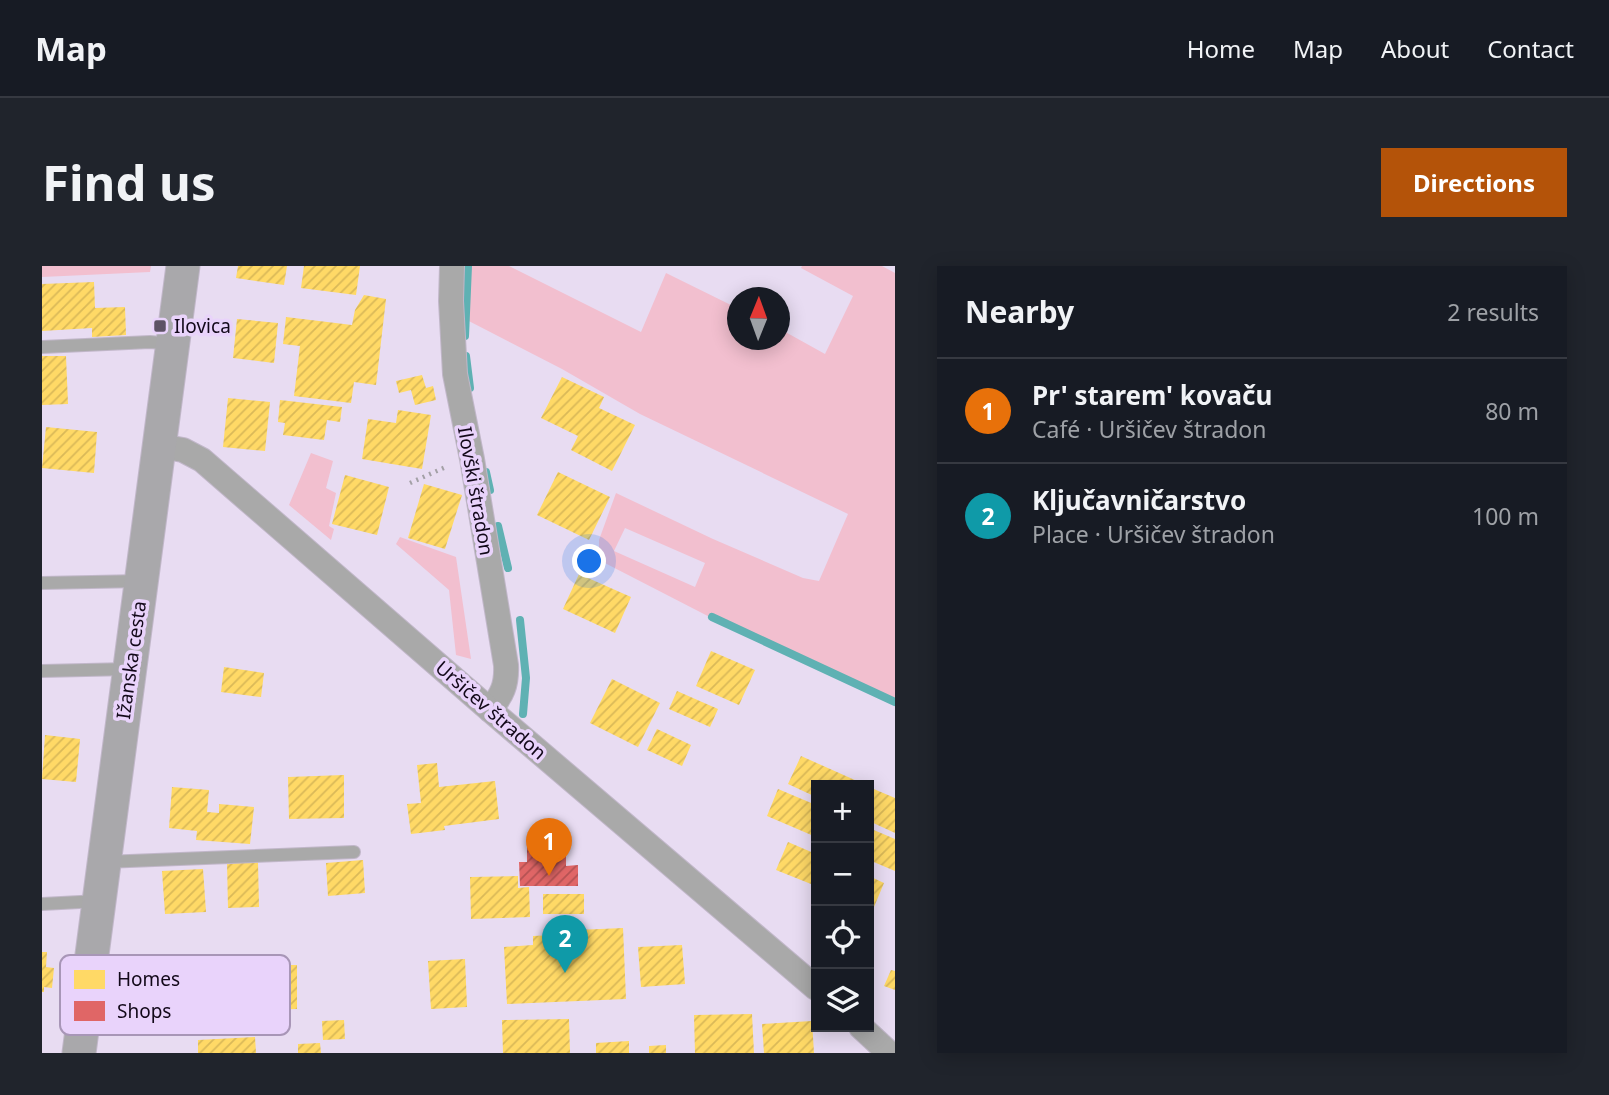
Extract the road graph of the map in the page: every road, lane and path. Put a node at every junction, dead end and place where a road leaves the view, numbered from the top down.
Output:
1 (183, 266) edge
2 (452, 266) edge
3 (173, 345) junction
4 (42, 346) edge
5 (160, 446) junction
6 (472, 458) junction
7 (410, 483) dead end
8 (142, 581) junction
9 (42, 583) edge
10 (130, 669) junction
11 (42, 671) edge
12 (490, 710) junction
13 (354, 852) dead end
14 (104, 862) junction
15 (99, 901) junction
16 (42, 904) edge
17 (92, 955) edge
18 (811, 984) edge
19 (866, 1032) edge
20 (81, 1035) edge
21 (79, 1053) edge
22 (889, 1053) edge

1 - 3 main road, Ižanska cesta
2 - 6 street, Ilovški štradon
3 - 4 lane
3 - 5 main road, Ižanska cesta
5 - 8 main road, Ižanska cesta
5 - 12 street, Uršičev štradon
6 - 7 path
6 - 12 street, Ilovški štradon
8 - 9 lane
8 - 10 main road, Ižanska cesta
10 - 11 lane
10 - 14 main road, Ižanska cesta
12 - 18 street, Uršičev štradon
13 - 14 lane
14 - 15 main road, Ižanska cesta
15 - 16 lane
15 - 17 main road, Ižanska cesta
19 - 22 street
20 - 21 main road, Ižanska cesta

